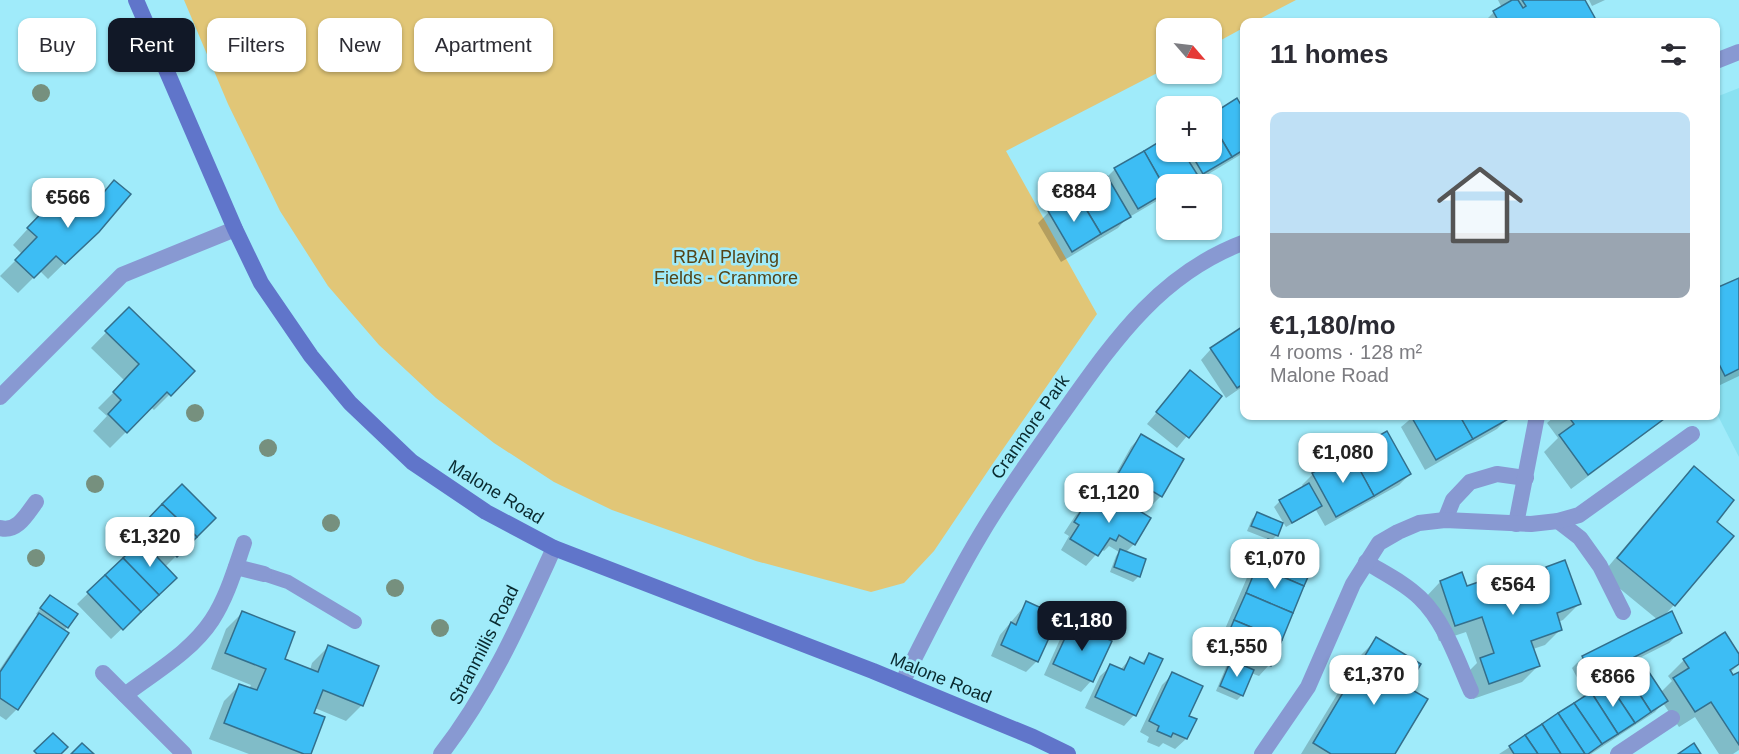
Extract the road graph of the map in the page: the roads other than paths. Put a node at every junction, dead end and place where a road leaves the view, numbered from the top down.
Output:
1 (136, 0) edge
2 (1739, 52) edge
3 (1720, 59) edge
4 (235, 229) junction
5 (1240, 244) edge
6 (0, 397) edge
7 (1536, 420) edge
8 (1692, 434) dead end
9 (1526, 478) junction
10 (36, 502) dead end
11 (1445, 520) junction
12 (1558, 521) junction
13 (1516, 524) junction
14 (0, 528) edge
15 (244, 543) dead end
16 (554, 548) junction
17 (1366, 562) junction
18 (236, 567) junction
19 (264, 574) joint
20 (1623, 612) dead end
21 (355, 622) dead end
22 (103, 674) dead end
23 (902, 683) junction
24 (1471, 691) dead end
25 (125, 695) junction
26 (1672, 718) dead end
27 (184, 754) edge
28 (441, 754) edge
29 (1068, 754) edge
30 (1262, 754) edge
31 (1618, 754) edge

1 - 4 main road, Malone Road
2 - 3 street
4 - 6 street
4 - 16 main road, Malone Road
5 - 23 street, Cranmore Park
7 - 9 street
8 - 12 street
9 - 11 street
9 - 13 street
10 - 14 street
11 - 13 street
11 - 17 street
12 - 13 street
12 - 20 street
15 - 18 street
16 - 23 main road, Malone Road
16 - 28 street, Stranmillis Road
17 - 24 street
17 - 30 street
18 - 19 street
18 - 25 street
19 - 21 lane
22 - 25 street
23 - 29 main road, Malone Road
25 - 27 street
26 - 31 street

